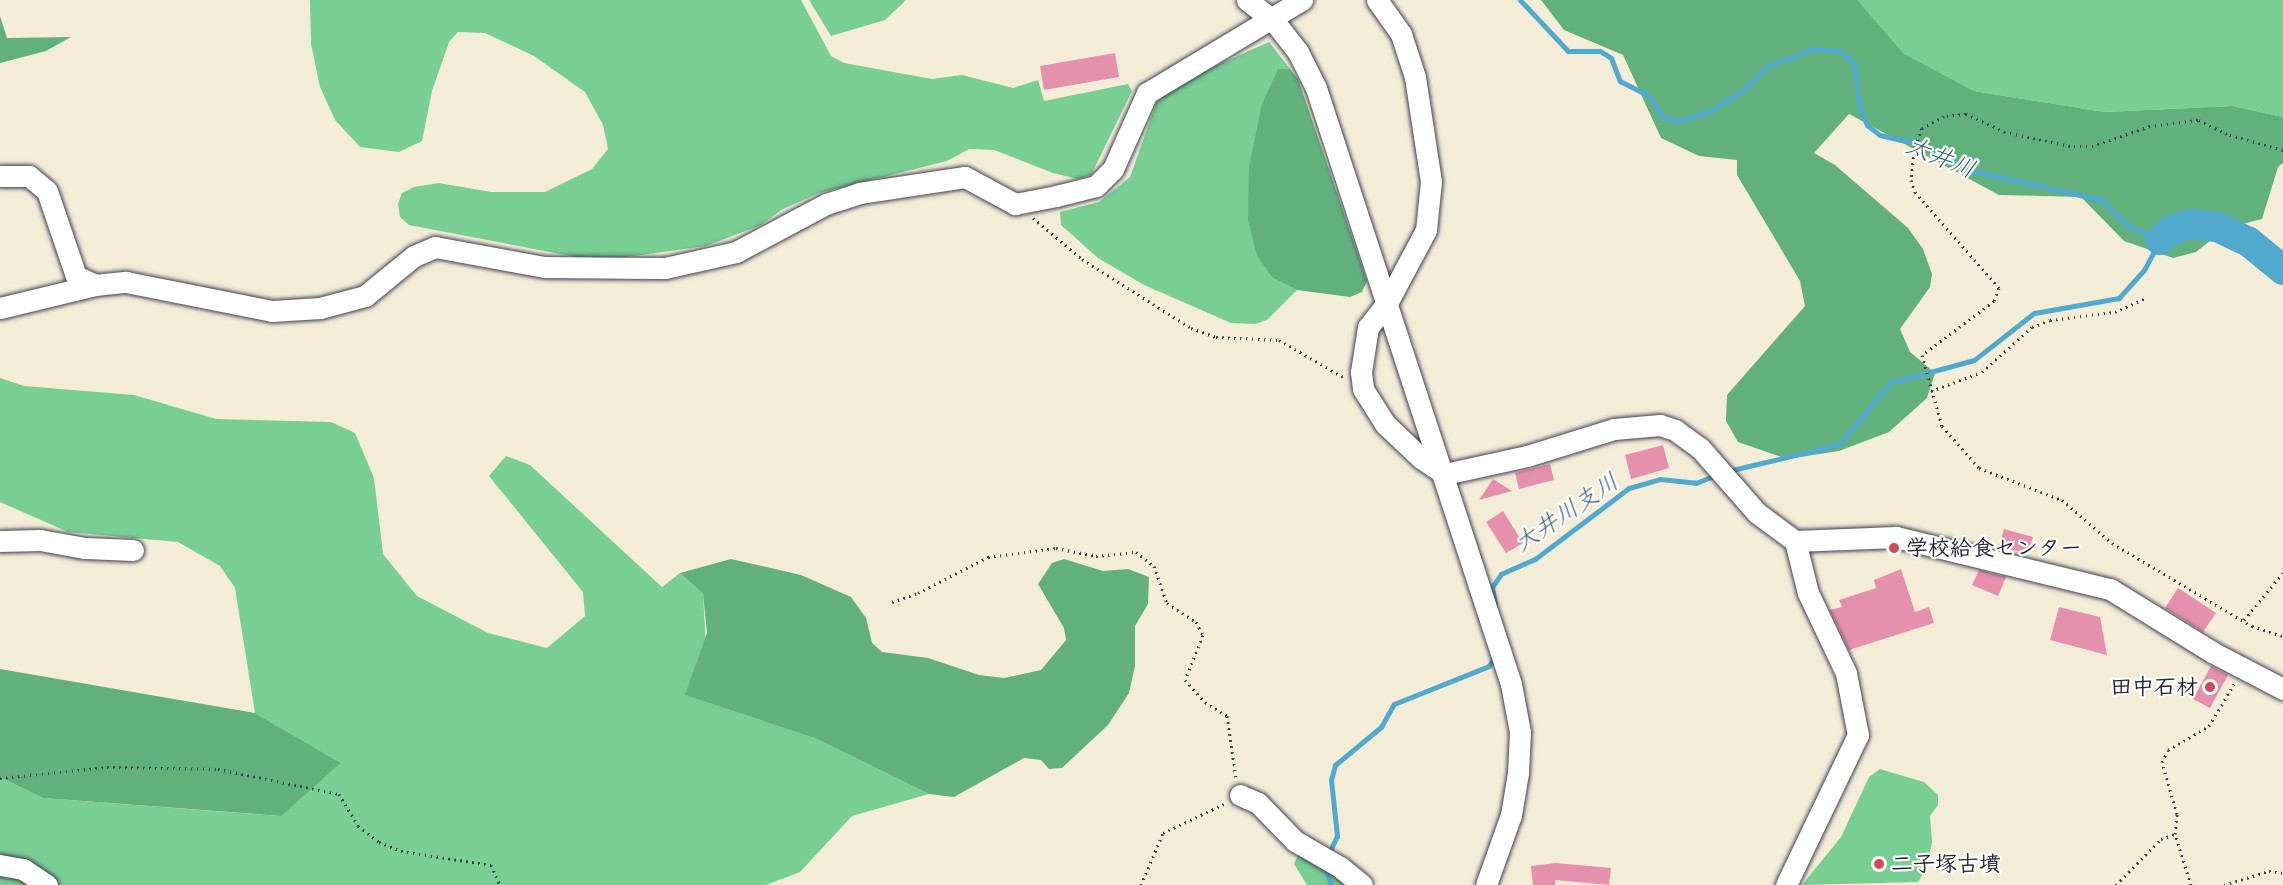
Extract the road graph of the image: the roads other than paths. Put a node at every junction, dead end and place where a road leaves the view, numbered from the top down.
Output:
1 (1247, 0) edge
2 (1302, 0) edge
3 (1377, 0) edge
4 (1272, 20) junction
5 (0, 176) edge
6 (95, 285) junction
7 (1386, 303) junction
8 (0, 308) edge
9 (1445, 474) junction
10 (0, 541) edge
11 (1796, 541) junction
12 (133, 550) dead end
13 (2283, 689) edge
14 (1240, 795) road end
15 (0, 865) edge
16 (46, 885) edge
17 (1362, 885) edge
18 (1486, 885) edge
19 (1786, 885) edge

1 - 4 street
2 - 4 street
3 - 7 street
4 - 6 street
4 - 7 street
5 - 6 street
6 - 8 street
7 - 9 street
7 - 9 street
9 - 11 street
9 - 18 street
10 - 12 street
11 - 13 street
11 - 19 street
14 - 17 street
15 - 16 street

